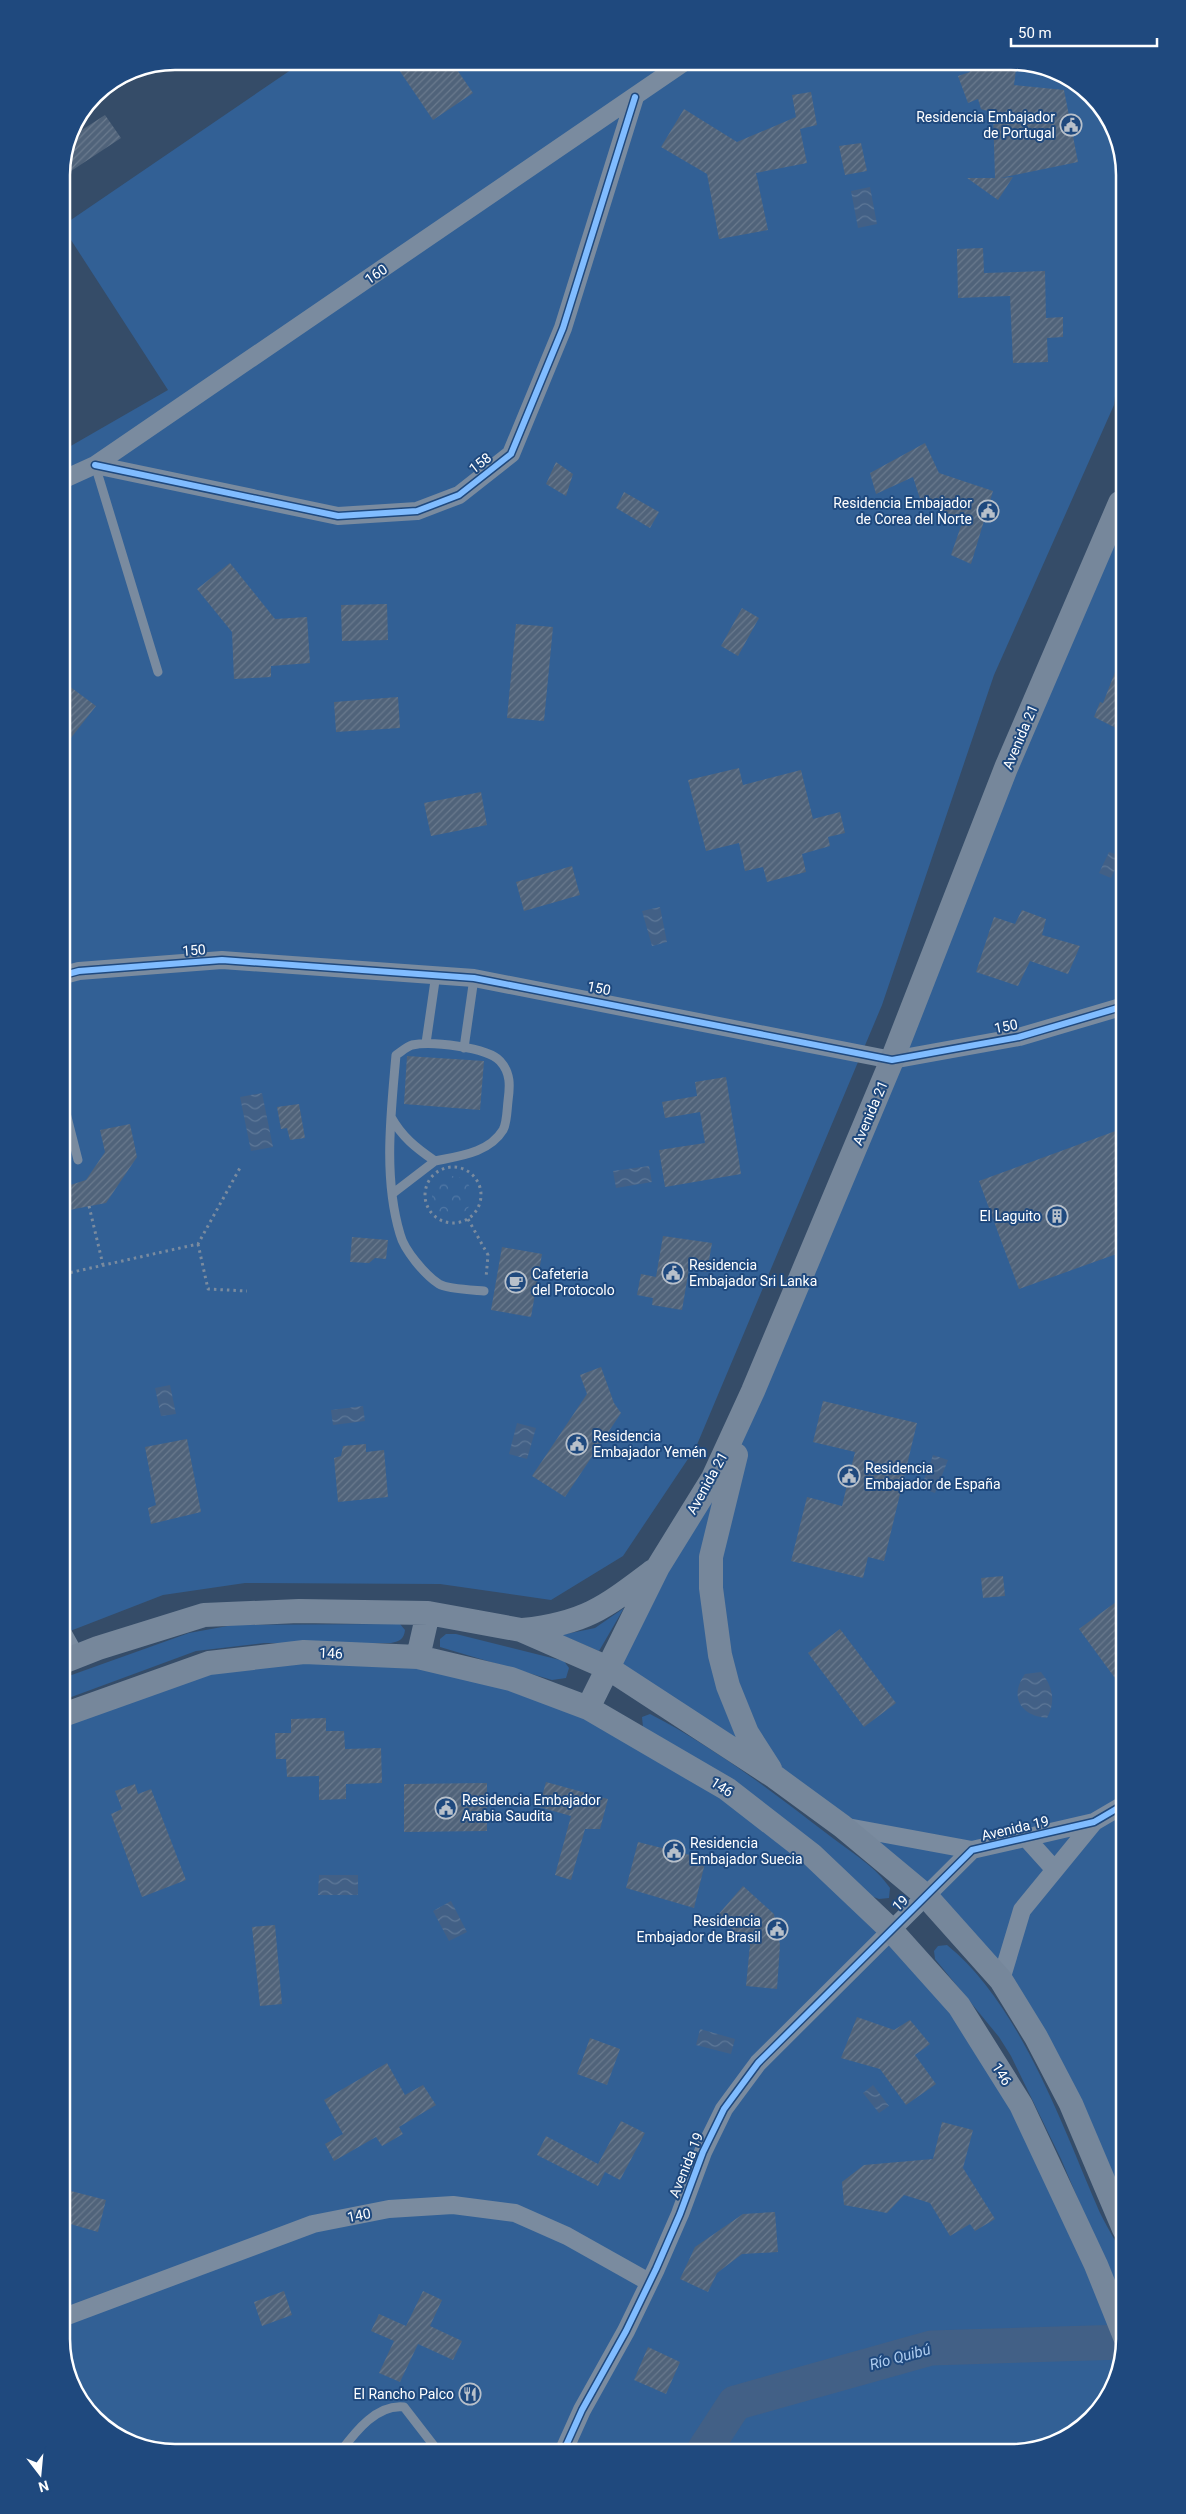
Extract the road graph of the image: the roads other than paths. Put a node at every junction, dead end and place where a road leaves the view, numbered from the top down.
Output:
1 (673, 70) edge
2 (635, 97) junction
3 (95, 465) junction
4 (70, 476) edge
5 (1116, 512) edge
6 (158, 672) dead end
7 (70, 973) edge
8 (436, 974) junction
9 (474, 978) junction
10 (1116, 1008) edge
11 (426, 1043) junction
12 (464, 1048) junction
13 (892, 1060) junction
14 (391, 1117) junction
15 (70, 1129) edge
16 (78, 1160) dead end
17 (435, 1161) junction
18 (392, 1194) junction
19 (484, 1291) road end
20 (753, 1391) junction
21 (658, 1567) junction
22 (428, 1613) junction
23 (520, 1630) junction
24 (418, 1657) junction
25 (73, 1658) edge
26 (608, 1668) junction
27 (588, 1708) junction
28 (70, 1713) edge
29 (775, 1776) junction
30 (1116, 1809) edge
31 (1094, 1822) junction
32 (842, 1826) junction
33 (1027, 1839) junction
34 (972, 1850) junction
35 (1054, 1869) junction
36 (926, 1896) junction
37 (890, 1929) junction
38 (1001, 1980) junction
39 (1116, 2199) edge
40 (649, 2282) junction
41 (70, 2315) edge
42 (1116, 2315) edge
43 (347, 2444) edge
44 (433, 2444) edge
45 (567, 2444) edge

1 - 2 street, 160
2 - 3 street, 160
2 - 3 street, 158
3 - 4 street, 160
3 - 6 lane
5 - 13 main road, Avenida 21
7 - 8 street, 150
8 - 9 street, 150
8 - 11 lane
9 - 12 lane
9 - 13 street, 150
10 - 13 street, 150
11 - 12 lane
11 - 14 lane
12 - 17 lane
13 - 20 main road, Avenida 21
14 - 17 lane
14 - 18 lane
15 - 16 lane
17 - 18 lane
18 - 19 lane
20 - 21 main road, Avenida 21
20 - 29 main road
21 - 23 main road
21 - 26 main road, Avenida 21
22 - 23 main road
22 - 24 main road
22 - 25 main road
23 - 26 main road
24 - 27 main road, 146
24 - 28 main road, 146
26 - 27 main road, Avenida 21
26 - 29 main road
27 - 37 main road, 146
29 - 32 main road
30 - 31 street, Avenida 19
31 - 33 street, Avenida 19
31 - 35 street, Avenida 19
32 - 34 street, Avenida 19
32 - 36 main road
33 - 34 street, Avenida 19
33 - 35 street, Avenida 19
34 - 36 street, Avenida 19
35 - 38 street, Avenida 19
36 - 37 street, 19
36 - 38 main road
37 - 40 street, Avenida 19
37 - 42 main road, 146
38 - 39 main road
40 - 41 street, 140
40 - 45 street, Avenida 19
43 - 44 lane

